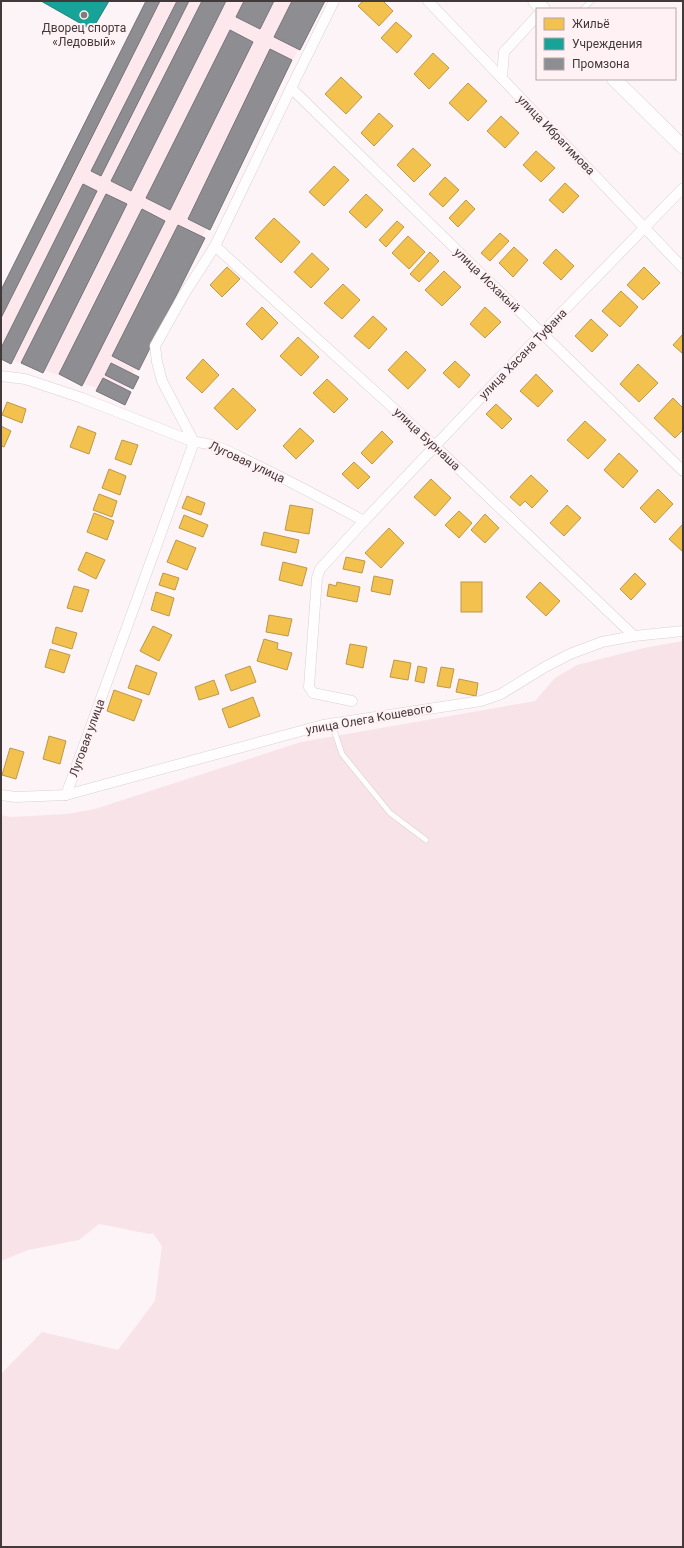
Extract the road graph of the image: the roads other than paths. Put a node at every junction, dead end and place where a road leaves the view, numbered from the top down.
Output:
1 (334, 1) edge
2 (428, 1) edge
3 (536, 17) edge
4 (502, 78) junction
5 (615, 80) edge
6 (291, 88) junction
7 (683, 148) edge
8 (683, 188) edge
9 (645, 228) junction
10 (215, 246) junction
11 (683, 268) edge
12 (542, 333) junction
13 (1, 376) edge
14 (194, 442) junction
15 (436, 446) junction
16 (683, 471) edge
17 (364, 521) junction
18 (683, 631) edge
19 (634, 636) junction
20 (352, 701) dead end
21 (332, 724) junction
22 (1, 795) edge
23 (66, 795) junction
24 (426, 840) dead end

1 - 6 street
2 - 4 street, улица Ибрагимова
3 - 4 street
4 - 9 street, улица Ибрагимова
5 - 7 street
6 - 10 street
6 - 12 street, улица Исхакый
8 - 9 street, улица Хасана Туфана
9 - 11 street, улица Ибрагимова
9 - 12 street, улица Хасана Туфана
10 - 14 street
10 - 15 street, улица Бурнаша
12 - 15 street, улица Хасана Туфана
12 - 16 street, улица Исхакый
13 - 14 street
14 - 17 street, Луговая улица
14 - 23 street, Луговая улица
15 - 17 street, улица Хасана Туфана
15 - 19 street, улица Бурнаша
17 - 20 street
18 - 19 street, улица Олега Кошевого
19 - 21 street, улица Олега Кошевого
21 - 23 street, улица Олега Кошевого
21 - 24 lane
22 - 23 street, улица Олега Кошевого

